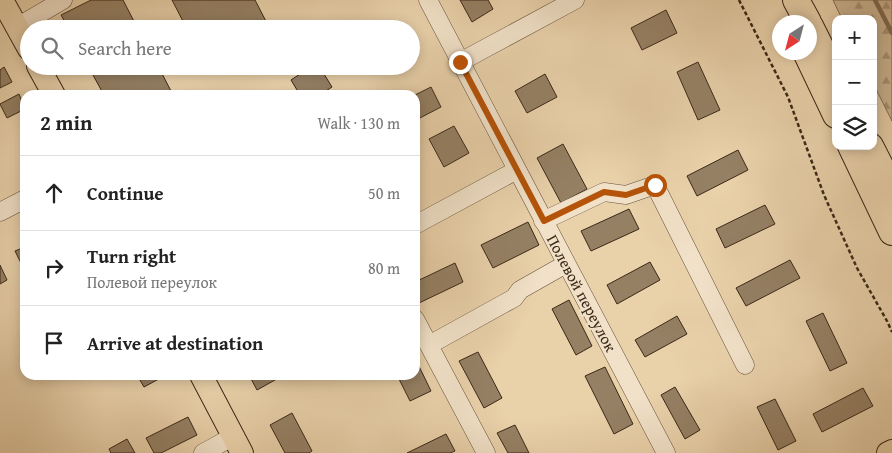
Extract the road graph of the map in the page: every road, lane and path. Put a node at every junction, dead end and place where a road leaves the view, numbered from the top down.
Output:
1 (2, 0) edge
2 (63, 0) edge
3 (428, 0) edge
4 (575, 0) edge
5 (739, 0) edge
6 (781, 0) edge
7 (796, 0) edge
8 (788, 15) edge
9 (804, 15) edge
10 (29, 20) edge
11 (20, 25) edge
12 (17, 27) junction
13 (20, 32) edge
14 (817, 40) edge
15 (810, 60) edge
16 (460, 62) junction
17 (832, 70) edge
18 (43, 75) edge
19 (51, 90) edge
20 (832, 107) edge
21 (853, 150) edge
22 (872, 150) edge
23 (517, 170) junction
24 (892, 188) edge
25 (20, 201) edge
26 (0, 212) edge
27 (544, 221) junction
28 (420, 222) edge
29 (892, 232) edge
30 (566, 264) junction
31 (420, 328) edge
32 (892, 332) edge
33 (429, 345) junction
34 (745, 365) dead end
35 (204, 380) edge
36 (238, 445) edge
37 (892, 451) edge
38 (203, 453) edge
39 (486, 453) edge
40 (666, 453) edge
41 (888, 453) edge

1 - 12 main road
2 - 10 street
3 - 16 street, Полевой переулок
4 - 16 street
5 - 32 path
6 - 8 highway
7 - 9 highway
11 - 12 street
12 - 13 main road
14 - 17 highway
15 - 20 highway
16 - 23 street, Полевой переулок
18 - 19 main road
21 - 29 highway
22 - 24 highway
23 - 27 street, Полевой переулок
23 - 28 street
25 - 26 street
27 - 30 street, Полевой переулок
27 - 34 street
30 - 33 street
30 - 40 street, Полевой переулок
31 - 33 street
33 - 39 street
35 - 36 main road
36 - 38 street
37 - 41 main road

